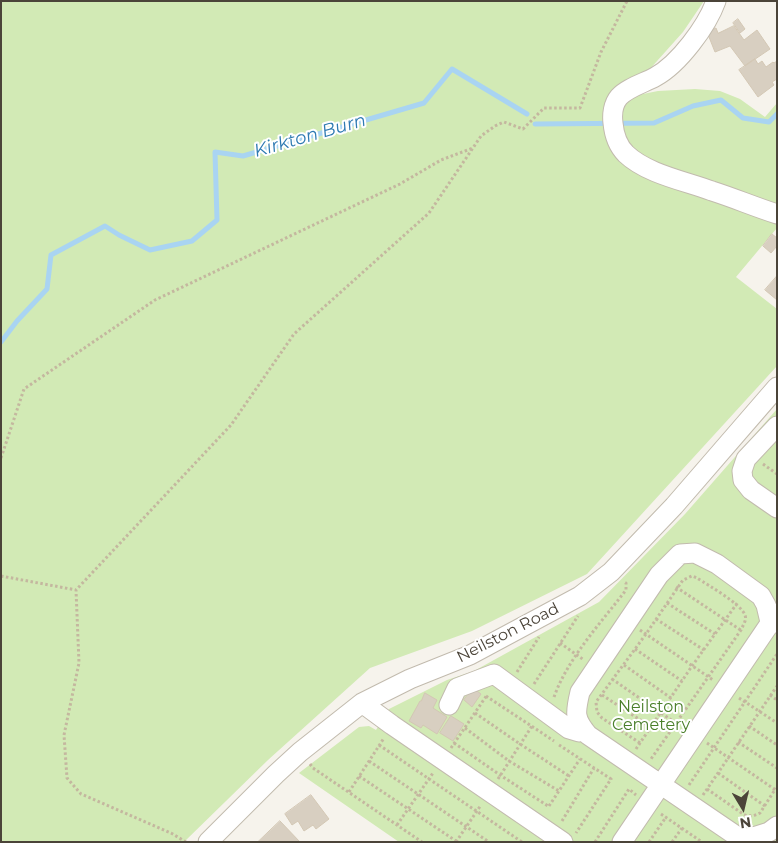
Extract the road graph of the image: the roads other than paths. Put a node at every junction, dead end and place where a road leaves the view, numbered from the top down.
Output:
1 (716, 1) edge
2 (777, 214) edge
3 (777, 387) edge
4 (777, 426) edge
5 (777, 508) edge
6 (774, 619) edge
7 (362, 703) junction
8 (449, 705) dead end
9 (584, 730) junction
10 (660, 785) junction
11 (775, 832) edge
12 (564, 837) edge
13 (751, 840) edge
14 (208, 842) edge
15 (622, 842) edge

1 - 2 street
3 - 7 street, Neilston Road
4 - 5 street
6 - 9 street
6 - 10 street
7 - 12 street
7 - 14 street, Neilston Road
8 - 9 street
9 - 10 street
10 - 13 street
10 - 15 street
11 - 13 street

